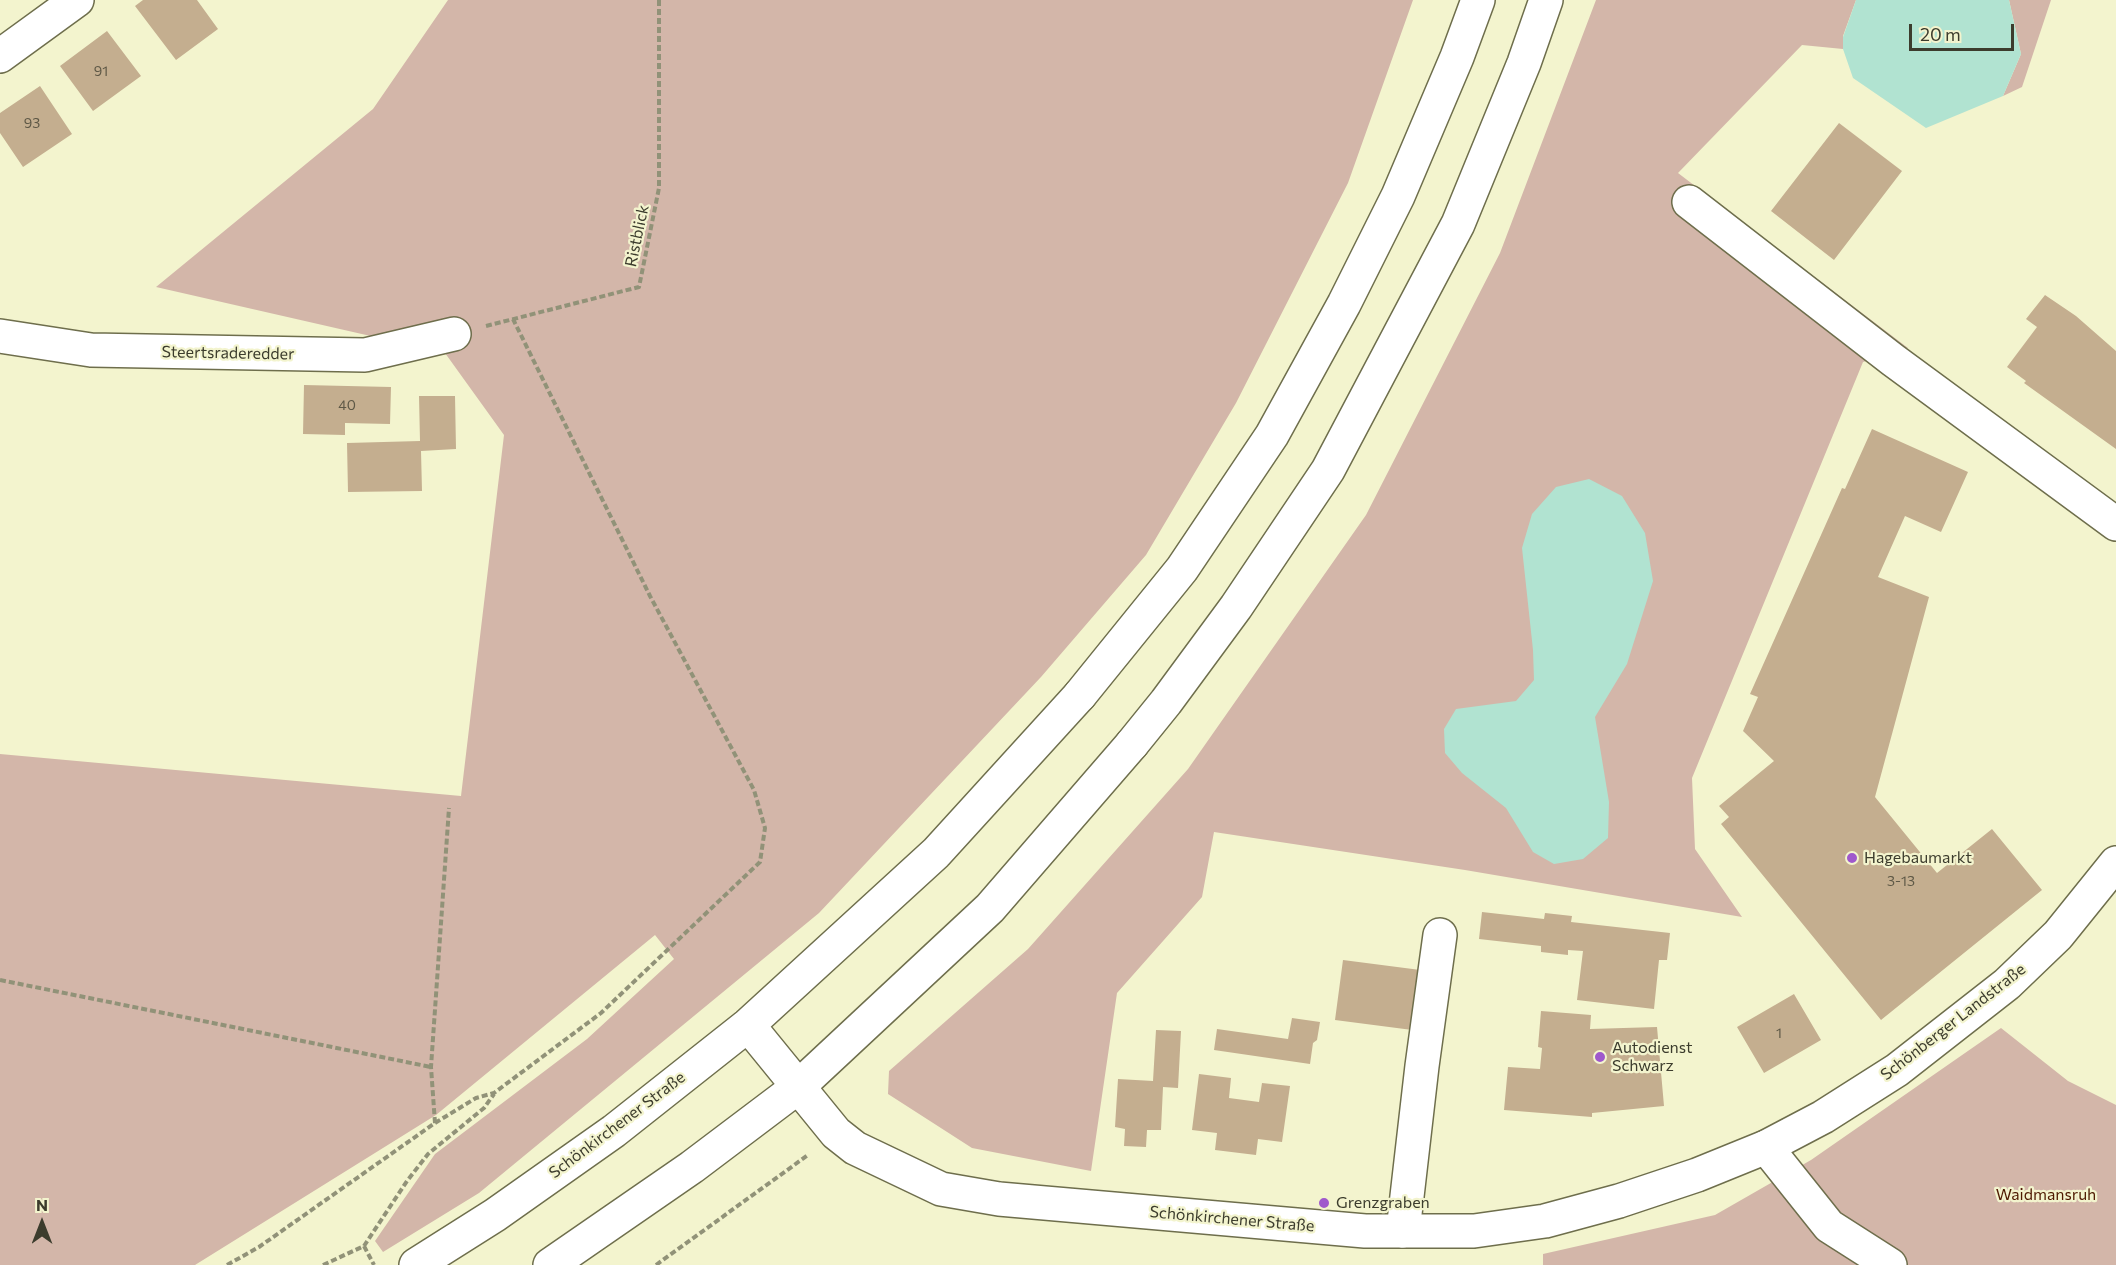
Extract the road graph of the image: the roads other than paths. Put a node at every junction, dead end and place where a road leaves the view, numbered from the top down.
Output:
1 (77, 0) edge
2 (1478, 0) edge
3 (1546, 0) edge
4 (0, 56) edge
5 (1689, 202) dead end
6 (454, 334) road end
7 (0, 336) edge
8 (2116, 524) edge
9 (2116, 863) edge
10 (1440, 935) dead end
11 (748, 1025) junction
12 (798, 1087) junction
13 (1766, 1147) junction
14 (1697, 1175) joint
15 (1403, 1231) junction
16 (416, 1265) edge
17 (550, 1265) edge
18 (1890, 1265) edge

1 - 4 main road
2 - 11 main road
3 - 12 main road
5 - 8 main road
6 - 7 main road, Steertsraderedder
9 - 13 main road, Schönberger Landstraße
10 - 15 main road
11 - 12 main road, Schönkirchener Straße
11 - 16 main road, Schönkirchener Straße
12 - 15 main road, Schönkirchener Straße
12 - 17 main road
13 - 14 main road, Schönberger Landstraße
13 - 18 main road
14 - 15 main road, Schönkirchener Straße

